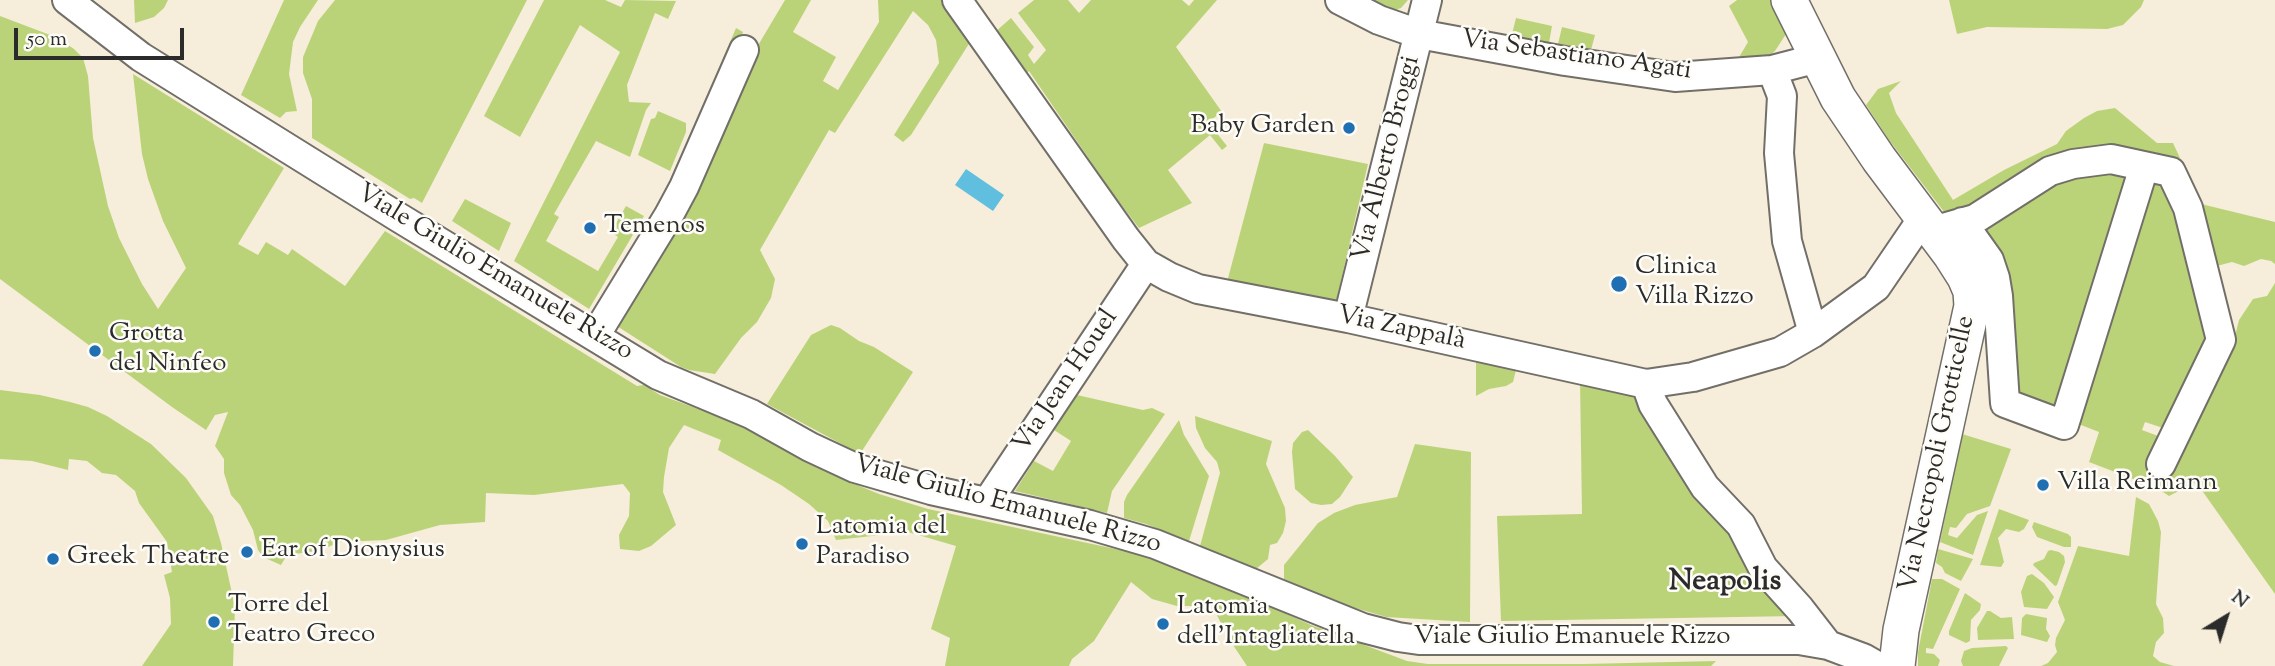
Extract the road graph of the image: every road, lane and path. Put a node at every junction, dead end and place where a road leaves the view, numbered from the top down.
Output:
1 (66, 0) edge
2 (957, 0) edge
3 (1340, 0) edge
4 (1427, 0) edge
5 (1789, 0) edge
6 (1419, 34) junction
7 (744, 50) dead end
8 (1818, 58) junction
9 (1772, 70) junction
10 (2144, 167) junction
11 (1939, 224) junction
12 (1146, 264) junction
13 (1348, 318) junction
14 (1813, 333) junction
15 (595, 336) junction
16 (1646, 384) junction
17 (2161, 464) dead end
18 (988, 501) junction
19 (1828, 645) junction
20 (1877, 666) edge
21 (1897, 666) edge

1 - 15 street, Viale Giulio Emanuele Rizzo
2 - 12 street, Via Zappalà
3 - 6 street, Via Sebastiano Agati
4 - 6 street, Via Alberto Broggi
5 - 8 main road, Via Necropoli Grotticelle
6 - 9 street, Via Sebastiano Agati
6 - 13 street, Via Alberto Broggi
7 - 15 street
8 - 9 street, Via Sebastiano Agati
8 - 11 main road, Via Necropoli Grotticelle
9 - 14 street
10 - 11 street
10 - 11 street
10 - 17 street
11 - 14 street, Via Zappalà
11 - 21 main road, Via Necropoli Grotticelle
12 - 13 street, Via Zappalà
12 - 18 street, Via Jean Houel
13 - 16 street, Via Zappalà
14 - 16 street, Via Zappalà
15 - 18 street, Viale Giulio Emanuele Rizzo
16 - 19 street
18 - 19 street, Viale Giulio Emanuele Rizzo
19 - 20 street, Viale Giulio Emanuele Rizzo

